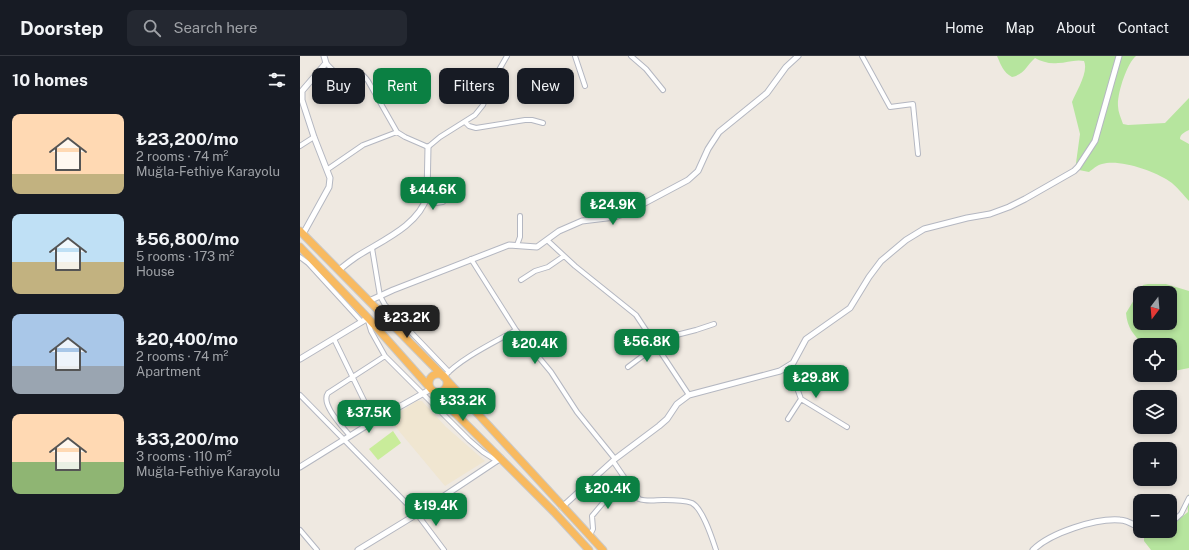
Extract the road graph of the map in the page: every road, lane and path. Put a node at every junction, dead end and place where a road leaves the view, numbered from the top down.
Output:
1 (324, 56) edge
2 (507, 56) edge
3 (575, 56) edge
4 (631, 56) edge
5 (798, 56) edge
6 (862, 56) edge
7 (1119, 56) edge
8 (326, 63) junction
9 (585, 86) dead end
10 (663, 90) dead end
11 (465, 122) junction
12 (543, 123) dead end
13 (397, 132) junction
14 (314, 137) junction
15 (300, 146) edge
16 (428, 147) junction
17 (918, 154) dead end
18 (328, 169) junction
19 (426, 200) junction
20 (443, 202) dead end
21 (520, 216) dead end
22 (302, 233) edge
23 (546, 240) junction
24 (517, 245) junction
25 (300, 247) edge
26 (372, 248) junction
27 (564, 256) junction
28 (300, 257) edge
29 (470, 259) junction
30 (338, 270) junction
31 (521, 280) dead end
32 (380, 296) junction
33 (369, 301) junction
34 (365, 320) junction
35 (714, 324) dead end
36 (516, 330) junction
37 (334, 339) junction
38 (653, 341) junction
39 (656, 346) junction
40 (385, 356) junction
41 (300, 359) edge
42 (789, 366) junction
43 (628, 367) dead end
44 (447, 374) junction
45 (352, 376) junction
46 (431, 389) junction
47 (423, 394) junction
48 (300, 395) edge
49 (689, 395) junction
50 (801, 399) junction
51 (788, 419) dead end
52 (374, 421) junction
53 (848, 426) dead end
54 (350, 436) junction
55 (344, 440) junction
56 (499, 459) junction
57 (614, 460) junction
58 (300, 467) edge
59 (624, 478) junction
60 (1189, 498) edge
61 (562, 507) junction
62 (416, 514) junction
63 (1177, 518) edge
64 (1133, 525) edge
65 (300, 530) edge
66 (589, 536) junction
67 (317, 550) edge
68 (358, 550) edge
69 (444, 550) edge
70 (589, 550) edge
71 (603, 550) edge
72 (716, 550) edge
73 (1033, 550) edge

1 - 8 street
2 - 11 street
3 - 9 street
4 - 10 street
5 - 23 street
6 - 17 street
7 - 42 street
8 - 13 street
8 - 14 street
11 - 12 street
11 - 16 street
13 - 16 street
13 - 18 street
14 - 15 street
14 - 18 street
16 - 19 street
18 - 22 street
19 - 20 street
19 - 26 street
21 - 24 street
22 - 30 highway
23 - 24 street
23 - 27 street
24 - 29 street
25 - 34 highway
26 - 30 street
26 - 32 street
27 - 31 street
27 - 38 street
28 - 34 street
29 - 32 street
29 - 36 street
30 - 33 highway
32 - 33 street
32 - 44 street
33 - 44 highway
34 - 37 street
34 - 40 street
34 - 46 highway
35 - 38 street
36 - 44 street
36 - 57 street
37 - 41 street
37 - 45 street
38 - 39 street
39 - 43 street
39 - 49 street
40 - 45 street
40 - 47 street
42 - 49 street
42 - 50 street
44 - 46 highway
44 - 46 highway
44 - 61 highway
45 - 52 street
45 - 54 street
46 - 47 street
46 - 56 highway
47 - 52 street
47 - 56 street
48 - 55 street
49 - 57 street
50 - 51 street
50 - 53 street
52 - 54 street
54 - 55 street
55 - 58 street
55 - 62 street
56 - 62 street
56 - 70 highway
57 - 59 street
57 - 61 street
59 - 66 street
59 - 72 street
60 - 63 street
61 - 66 highway
62 - 68 street
62 - 69 street
64 - 73 street
65 - 67 street
66 - 71 highway

